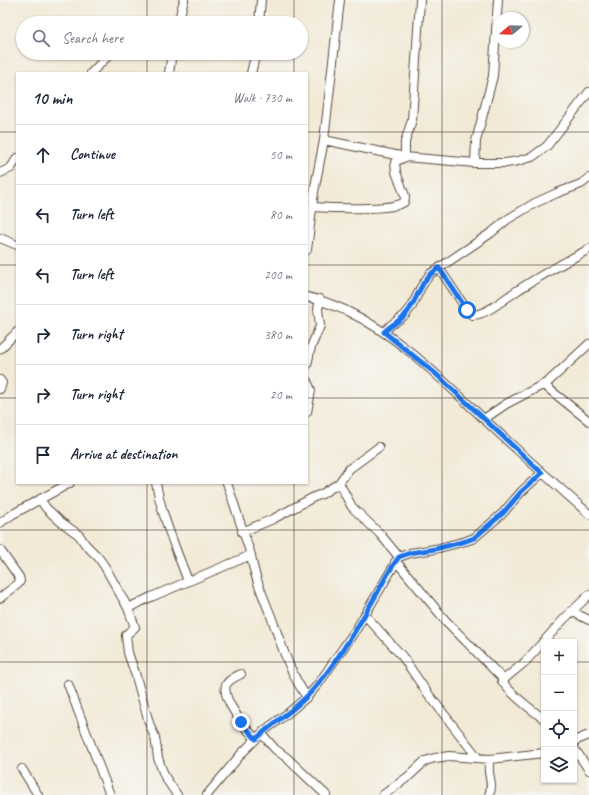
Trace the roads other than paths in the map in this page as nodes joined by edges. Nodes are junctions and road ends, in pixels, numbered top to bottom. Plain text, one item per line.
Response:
1 (184, 0) edge
2 (261, 0) edge
3 (340, 0) edge
4 (420, 0) edge
5 (498, 0) edge
6 (179, 16) edge
7 (260, 16) edge
8 (104, 60) edge
9 (171, 60) edge
10 (254, 60) edge
11 (92, 72) edge
12 (169, 72) edge
13 (251, 72) edge
14 (589, 92) edge
15 (324, 140) junction
16 (405, 157) junction
17 (16, 160) edge
18 (475, 163) junction
19 (0, 173) edge
20 (589, 178) edge
21 (313, 207) junction
22 (0, 238) edge
23 (308, 243) edge
24 (16, 245) edge
25 (589, 249) edge
26 (439, 268) junction
27 (308, 297) edge
28 (320, 299) junction
29 (384, 332) junction
30 (16, 333) edge
31 (589, 344) edge
32 (0, 349) edge
33 (308, 360) edge
34 (0, 380) edge
35 (308, 383) edge
36 (544, 385) junction
37 (0, 389) edge
38 (308, 406) edge
39 (484, 419) junction
40 (589, 421) edge
41 (380, 447) dead end
42 (542, 473) junction
43 (339, 483) junction
44 (68, 484) edge
45 (156, 484) edge
46 (227, 484) edge
47 (40, 500) junction
48 (589, 514) edge
49 (0, 523) edge
50 (242, 532) junction
51 (0, 550) edge
52 (251, 555) junction
53 (397, 559) junction
54 (188, 581) junction
55 (589, 595) edge
56 (0, 598) edge
57 (128, 608) junction
58 (571, 611) junction
59 (365, 615) junction
60 (589, 620) edge
61 (241, 674) dead end
62 (503, 679) junction
63 (68, 684) dead end
64 (307, 697) junction
65 (541, 717) edge
66 (589, 735) edge
67 (259, 736) junction
68 (577, 741) edge
69 (577, 752) edge
70 (541, 753) edge
71 (478, 758) junction
72 (490, 759) junction
73 (22, 769) dead end
74 (589, 770) edge
75 (492, 793) edge
76 (38, 795) edge
77 (110, 795) edge
78 (177, 795) edge
79 (207, 795) edge
80 (326, 795) edge
81 (383, 795) edge

1 - 6 street
2 - 7 street
3 - 15 street
4 - 16 street
5 - 18 street
8 - 11 street
9 - 12 street
10 - 13 street
14 - 18 street
15 - 16 street
15 - 21 street
16 - 18 street
16 - 21 street
17 - 19 street
20 - 26 street
21 - 23 street
22 - 24 street
25 - 26 street
26 - 29 street
27 - 28 street
28 - 29 street
28 - 33 street
29 - 39 street
30 - 32 street
31 - 36 street
34 - 37 street
35 - 38 street
36 - 39 street
36 - 40 street
39 - 42 street
41 - 43 street
42 - 48 street
42 - 53 street
43 - 50 street
43 - 53 street
44 - 47 street
45 - 54 street
46 - 50 street
47 - 49 street
47 - 57 street
50 - 52 street
51 - 56 street
52 - 54 street
52 - 64 street
53 - 59 street
53 - 62 street
54 - 57 street
55 - 58 street
57 - 78 street
58 - 60 street
58 - 62 street
59 - 64 street
59 - 71 street
61 - 67 street
62 - 65 street
63 - 77 street
64 - 67 street
66 - 68 street
67 - 79 street
67 - 80 street
69 - 74 street
70 - 72 street
71 - 72 street
71 - 81 street
72 - 75 street
73 - 76 street

